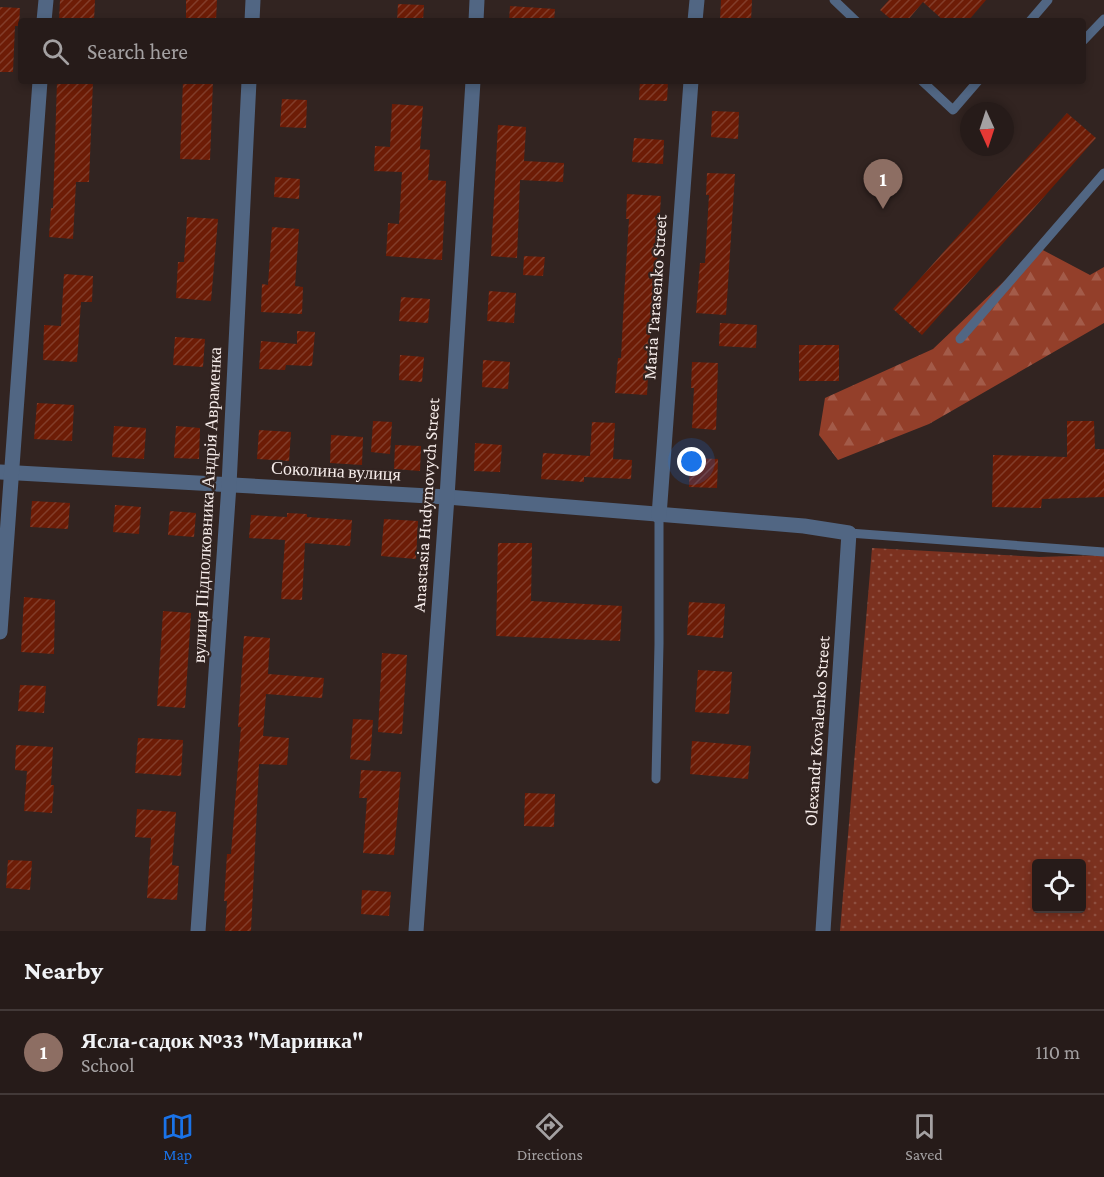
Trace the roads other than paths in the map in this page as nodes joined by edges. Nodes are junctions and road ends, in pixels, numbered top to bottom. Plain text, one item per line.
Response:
1 (46, 0) edge
2 (253, 0) edge
3 (477, 0) edge
4 (696, 0) edge
5 (834, 0) edge
6 (1048, 0) edge
7 (44, 18) edge
8 (252, 18) edge
9 (476, 18) edge
10 (695, 18) edge
11 (853, 18) edge
12 (1033, 18) edge
13 (1104, 19) edge
14 (1086, 38) edge
15 (39, 84) edge
16 (249, 84) edge
17 (472, 84) edge
18 (691, 84) edge
19 (925, 84) edge
20 (975, 84) edge
21 (1104, 173) edge
22 (960, 339) dead end
23 (5, 472) edge
24 (229, 485) junction
25 (447, 497) junction
26 (659, 516) junction
27 (849, 532) junction
28 (1104, 552) edge
29 (0, 632) edge
30 (656, 779) dead end
31 (198, 931) edge
32 (416, 931) edge
33 (824, 931) edge

1 - 7 street
2 - 8 street
3 - 9 street
4 - 10 street
5 - 11 lane
6 - 12 lane
13 - 14 lane
15 - 23 street
16 - 24 street, вулиця Підполковника Андрія Авраменка
17 - 25 street, Anastasia Hudymovych Street
18 - 26 street, Maria Tarasenko Street
19 - 20 lane
21 - 22 lane
23 - 24 street, Соколина вулиця
23 - 29 street
24 - 25 street, Соколина вулиця
24 - 31 street, вулиця Підполковника Андрія Авраменка
25 - 26 street, Соколина вулиця
25 - 32 street, Anastasia Hudymovych Street
26 - 27 street, Соколина вулиця
26 - 30 lane
27 - 28 lane
27 - 33 street, Olexandr Kovalenko Street

